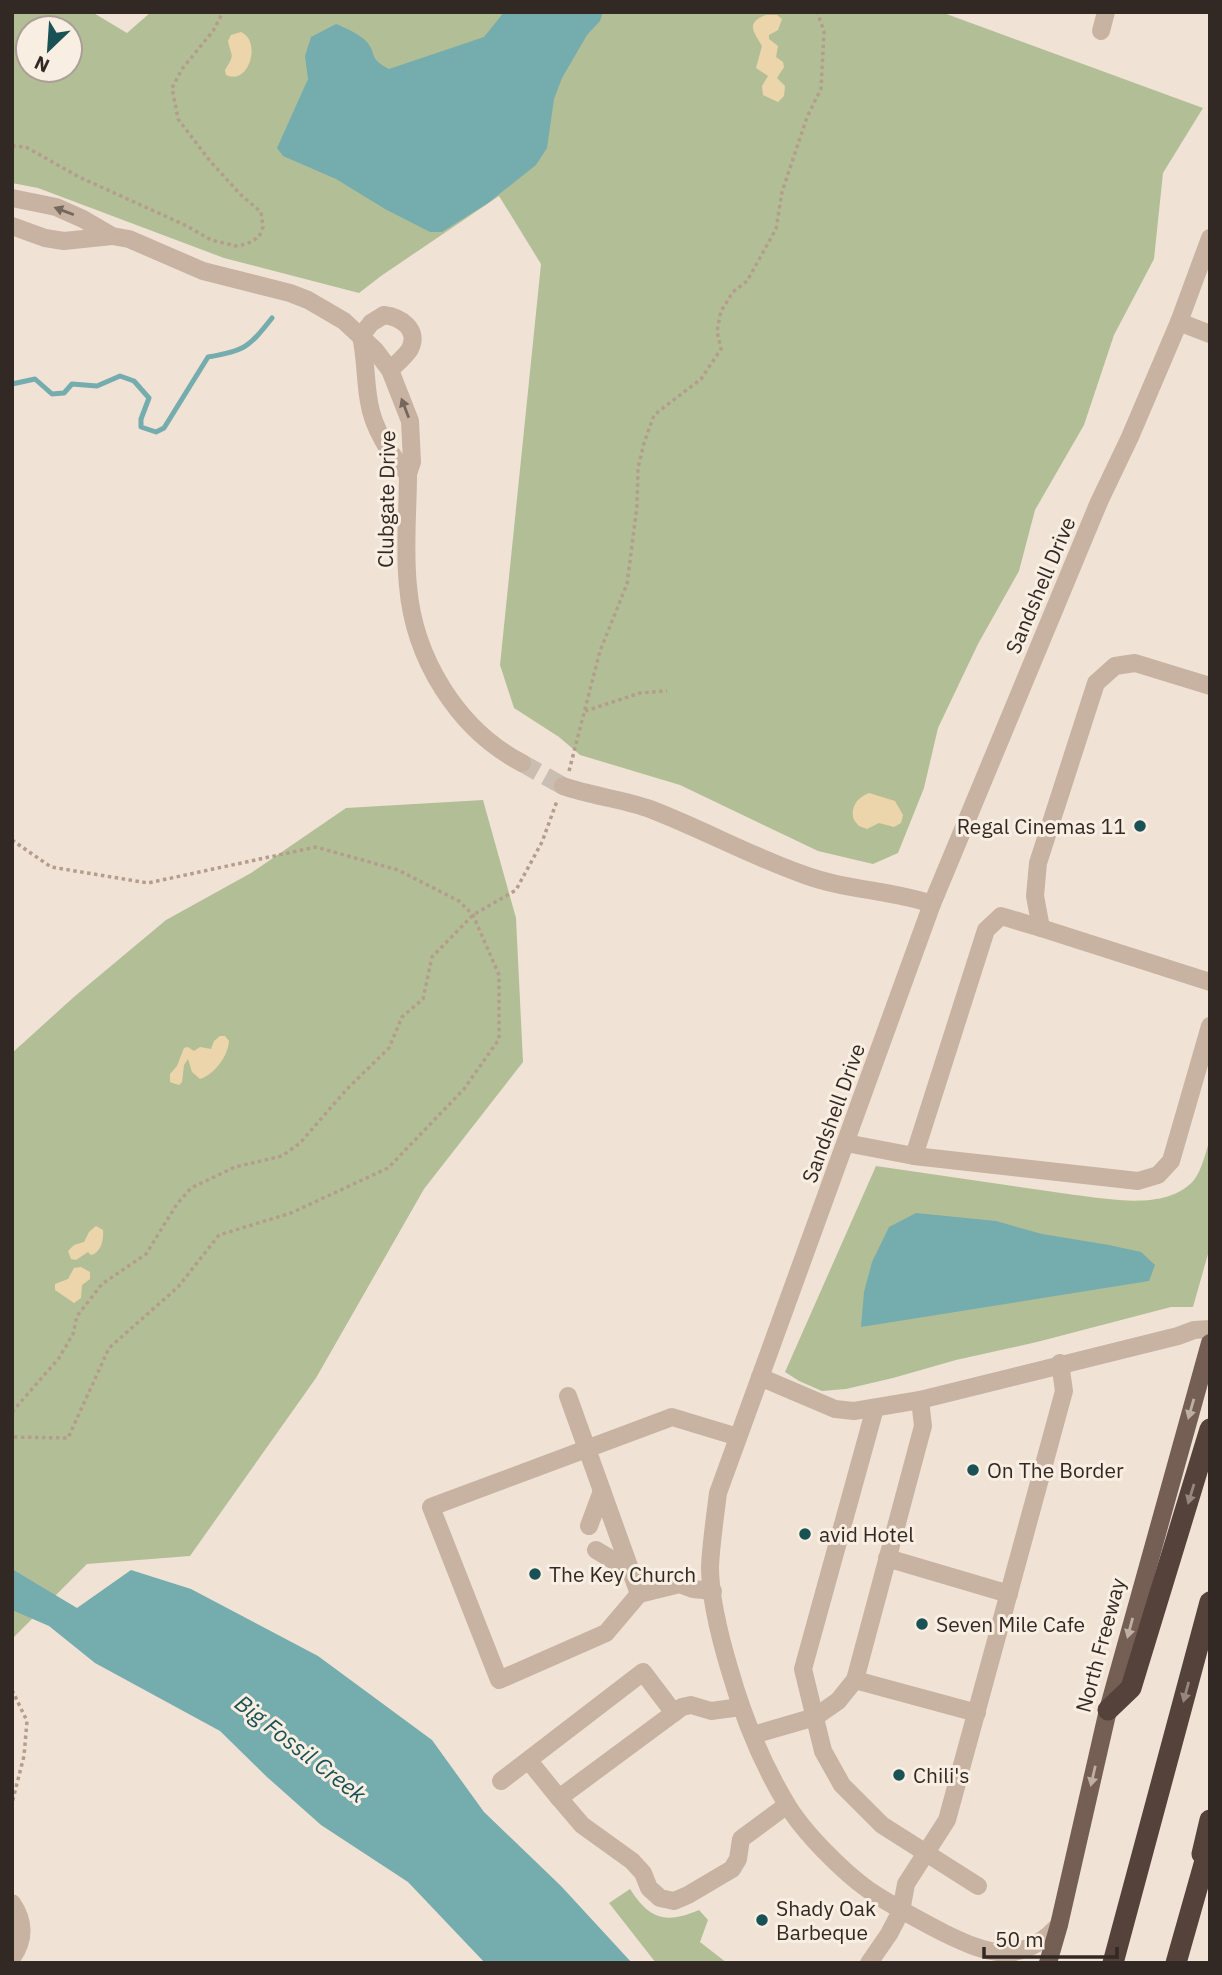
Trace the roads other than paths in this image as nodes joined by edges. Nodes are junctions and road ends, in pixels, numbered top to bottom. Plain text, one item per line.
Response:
1 (1105, 12) edge
2 (1101, 31) dead end
3 (12, 198) edge
4 (12, 226) edge
5 (112, 236) junction
6 (1210, 238) edge
7 (1179, 322) junction
8 (1210, 334) edge
9 (361, 336) junction
10 (390, 370) junction
11 (408, 474) junction
12 (1210, 686) edge
13 (522, 763) tunnel mouth
14 (563, 786) tunnel mouth
15 (932, 904) junction
16 (1041, 928) junction
17 (1210, 982) edge
18 (1210, 1026) edge
19 (846, 1143) junction
20 (914, 1156) junction
21 (1210, 1329) edge
22 (1210, 1343) edge
23 (1060, 1363) junction
24 (760, 1377) junction
25 (568, 1396) dead end
26 (920, 1400) junction
27 (875, 1408) junction
28 (1210, 1429) edge
29 (738, 1437) junction
30 (587, 1449) junction
31 (602, 1491) junction
32 (589, 1526) dead end
33 (596, 1550) dead end
34 (887, 1558) junction
35 (631, 1571) junction
36 (713, 1591) junction
37 (639, 1594) junction
38 (1009, 1594) junction
39 (1210, 1602) edge
40 (855, 1680) junction
41 (741, 1707) junction
42 (1108, 1710) junction
43 (674, 1713) junction
44 (977, 1713) junction
45 (815, 1717) junction
46 (753, 1735) junction
47 (529, 1761) junction
48 (501, 1781) dead end
49 (559, 1798) junction
50 (787, 1805) junction
51 (1210, 1820) edge
52 (1210, 1843) edge
53 (925, 1854) junction
54 (978, 1886) dead end
55 (12, 1903) edge
56 (901, 1911) junction
57 (1187, 1921) junction
58 (1059, 1925) junction
59 (966, 1944) junction
60 (12, 1958) edge
61 (869, 1963) edge
62 (991, 1963) edge
63 (1048, 1963) edge
64 (1113, 1963) edge
65 (1176, 1963) edge

1 - 2 street
5 -> 3 street, Clubgate Drive
4 - 5 street
5 - 9 street, Clubgate Drive
6 - 7 street, Sandshell Drive
7 - 8 street
7 - 15 street, Sandshell Drive
9 - 10 street, Clubgate Drive
9 - 10 street
9 - 11 street
11 -> 10 street, Clubgate Drive
11 - 13 street, Clubgate Drive
12 - 16 street
14 - 15 street
15 - 19 street, Sandshell Drive
16 - 17 street
16 - 20 street
18 - 20 street
19 - 20 street
19 - 24 street, Sandshell Drive
21 - 23 street
22 -> 42 main road, North Freeway
23 - 26 street
23 - 38 street
24 - 27 street
24 - 29 street, Sandshell Drive
25 - 30 street
26 - 27 street
26 - 34 street
27 - 45 street
28 -> 42 highway
29 - 30 street
29 - 36 street, Sandshell Drive
30 - 31 street
30 - 37 street
31 - 32 street
31 - 35 street
33 - 35 street
34 - 38 street
34 - 40 street
35 - 37 street
36 - 37 street
36 - 41 street, Sandshell Drive
38 - 44 street
39 -> 64 highway
40 - 44 street
40 - 45 street
41 - 43 street
41 - 46 street, Sandshell Drive
42 -> 58 main road, North Freeway
43 - 47 street
43 - 49 street
44 - 53 street
45 - 46 street
45 - 53 street
46 - 50 street, Sandshell Drive
47 - 48 street
47 - 49 street
49 - 50 street
50 - 56 street, Sandshell Drive
51 - 57 highway
52 - 57 highway
53 - 54 street
53 - 56 street
55 - 60 street
56 - 59 street, Sandshell Drive
56 - 61 street
57 - 65 highway
58 - 59 street, Sandshell Drive
58 - 63 main road, North Freeway
59 - 62 street, Sandshell Drive

